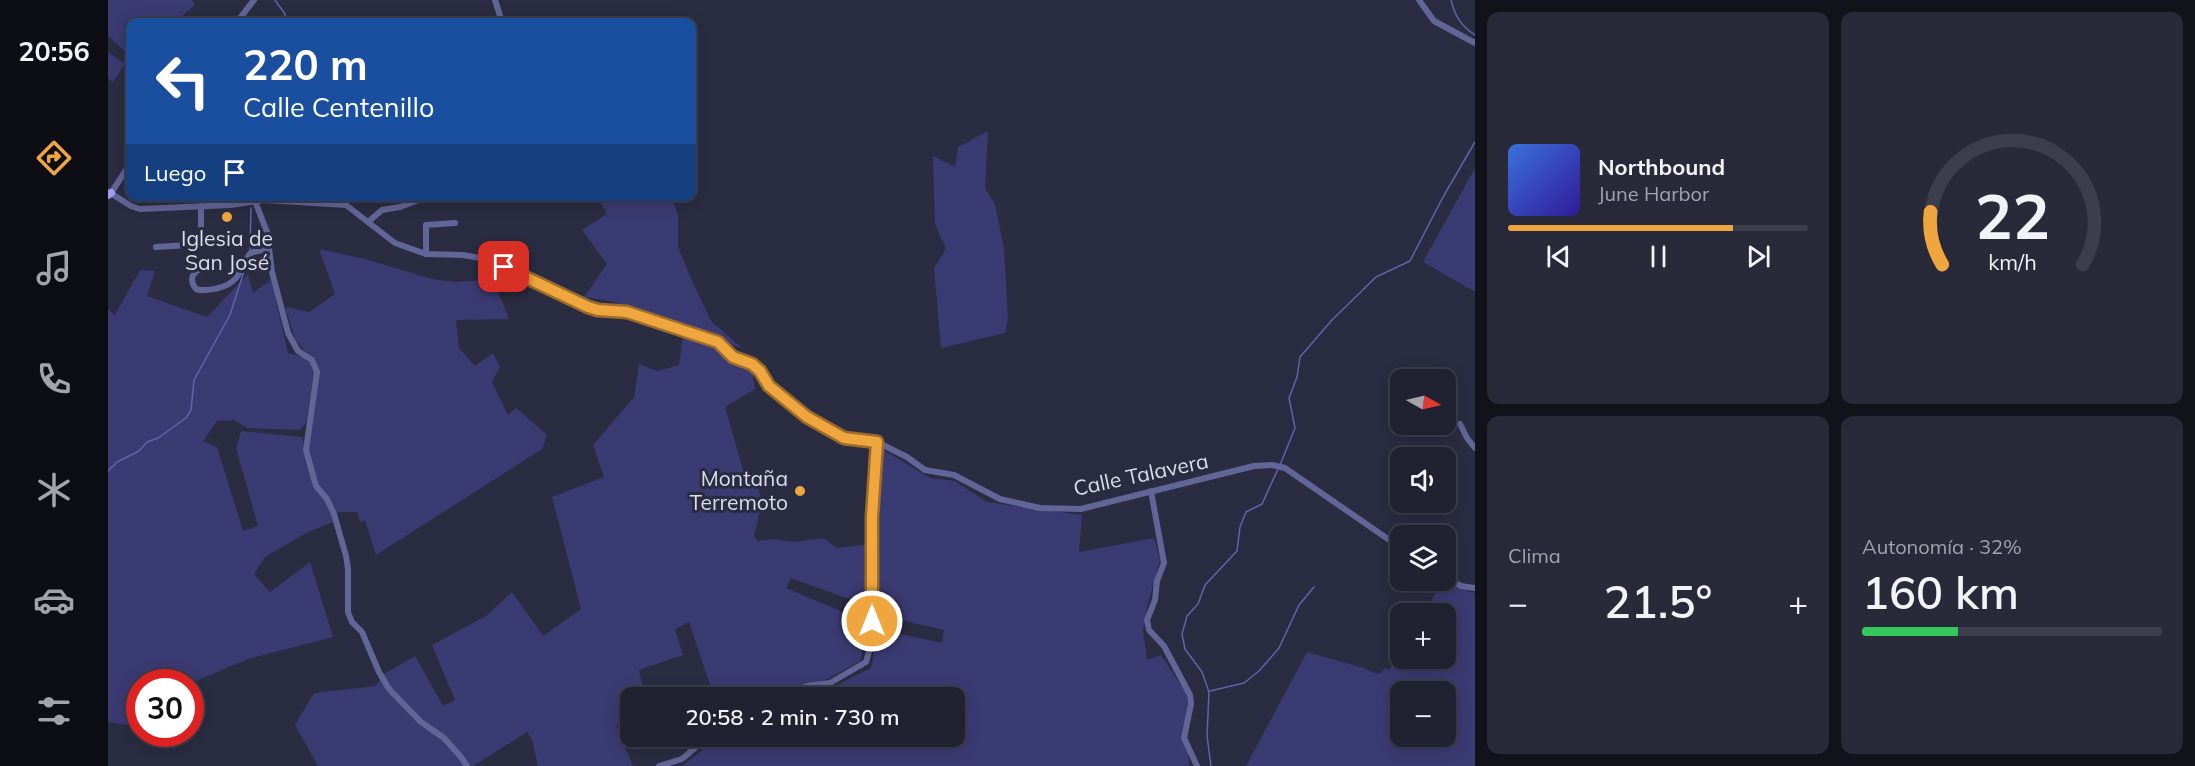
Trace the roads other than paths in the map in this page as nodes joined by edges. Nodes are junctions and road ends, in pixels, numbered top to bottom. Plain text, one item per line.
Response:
1 (254, 0) edge
2 (495, 0) edge
3 (1419, 0) edge
4 (240, 18) edge
5 (501, 18) edge
6 (1475, 44) edge
7 (126, 170) edge
8 (109, 193) edge
9 (255, 201) junction
10 (416, 201) edge
11 (201, 206) junction
12 (368, 222) junction
13 (455, 223) dead end
14 (267, 232) junction
15 (221, 243) dead end
16 (201, 244) junction
17 (156, 247) dead end
18 (426, 254) junction
19 (205, 268) dead end
20 (1460, 424) dead end
21 (877, 442) junction
22 (1475, 448) edge
23 (1151, 491) junction
24 (1390, 540) edge
25 (1456, 583) edge
26 (1475, 588) edge
27 (805, 687) edge
28 (696, 747) edge
29 (467, 766) edge
30 (659, 766) edge
31 (1197, 766) edge

1 - 4 street
2 - 5 street
3 - 6 street
7 - 8 street
8 - 11 street, Calle Talavera
9 - 11 street, Calle Talavera
9 - 12 street, Calle Talavera
9 - 14 street
10 - 12 street
11 - 16 street
12 - 18 street, Calle Talavera
13 - 18 street
14 - 19 street
14 - 29 street
15 - 16 street
16 - 17 street
18 - 21 street, Calle Talavera
20 - 22 street
21 - 23 street, Calle Talavera
21 - 27 street
23 - 24 street, Calle Talavera
23 - 31 street
25 - 26 street
28 - 30 street

